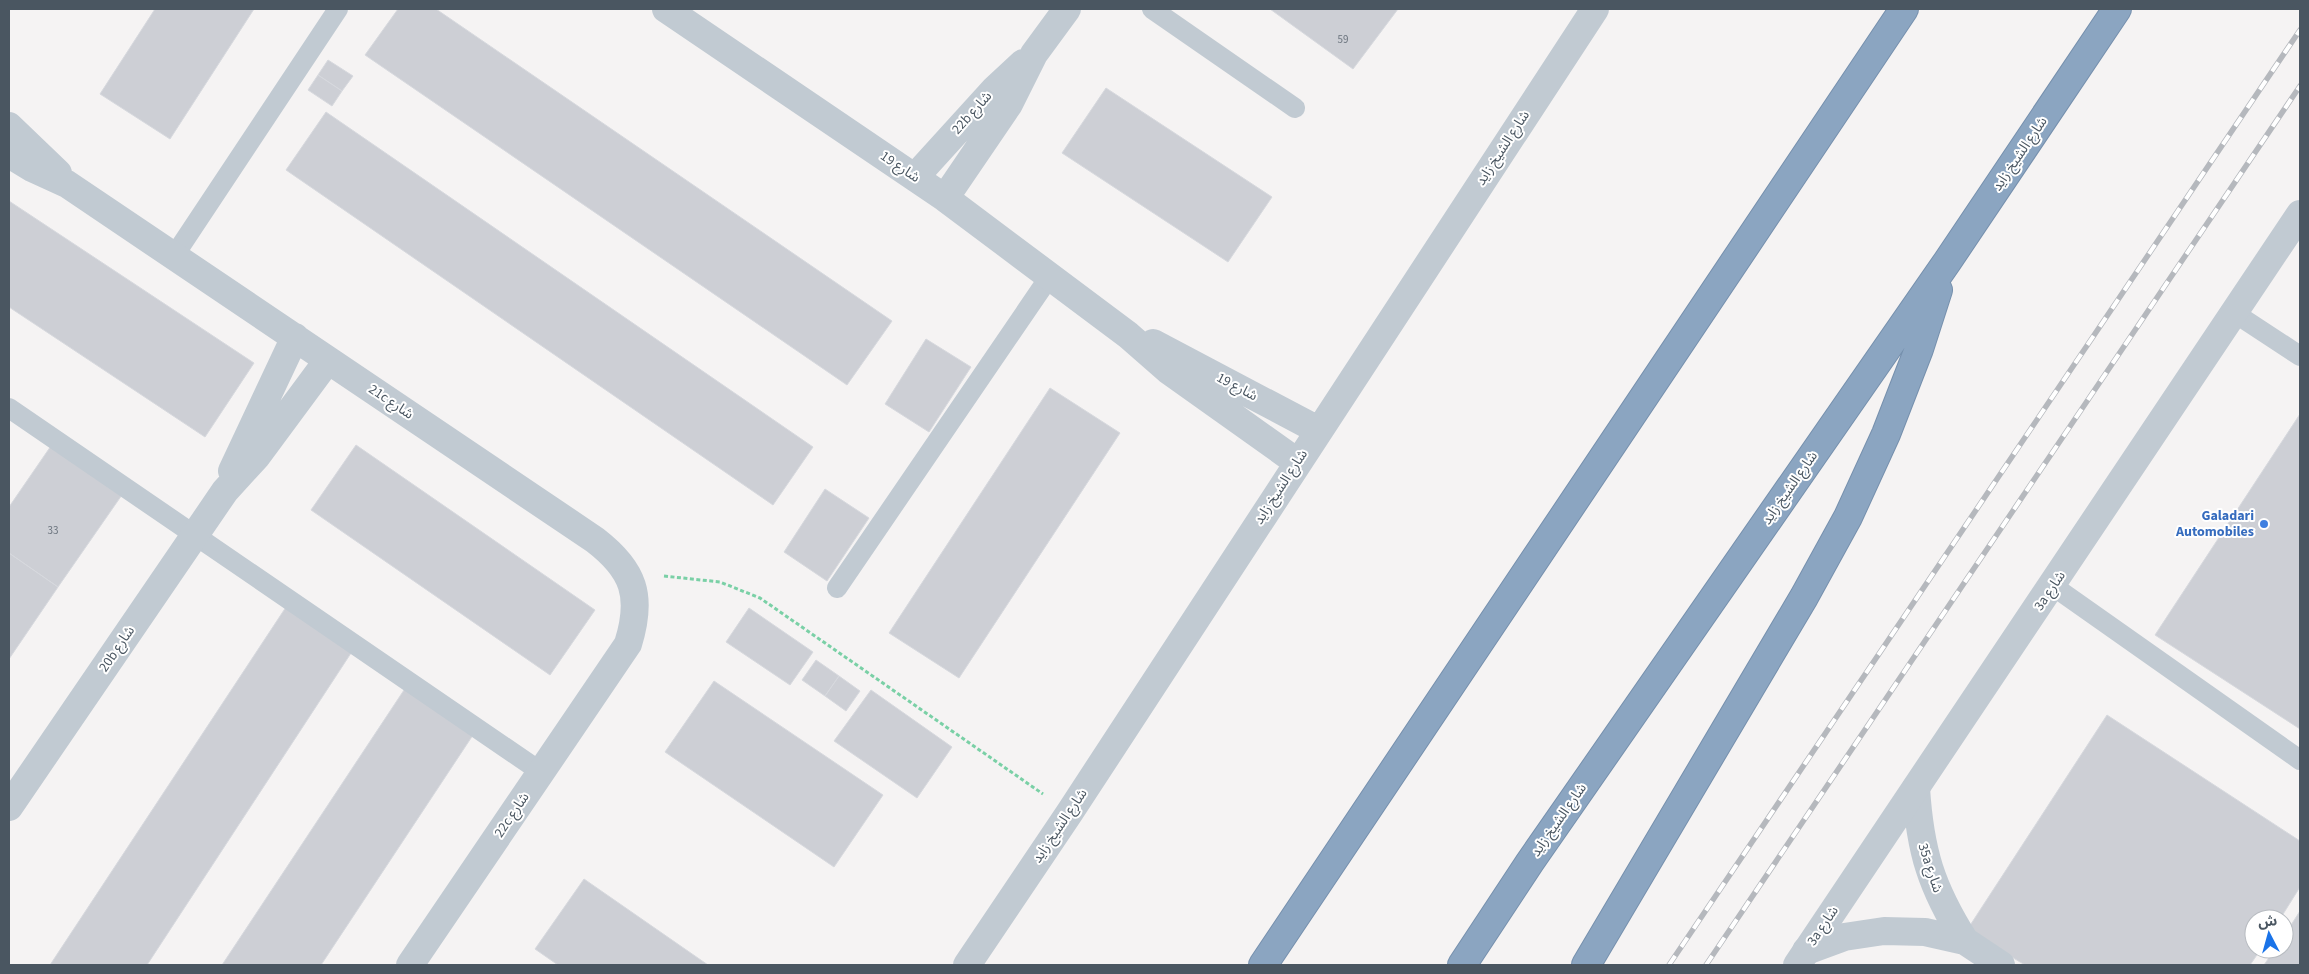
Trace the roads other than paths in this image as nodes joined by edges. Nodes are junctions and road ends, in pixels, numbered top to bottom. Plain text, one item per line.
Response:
1 (338, 9) edge
2 (666, 9) edge
3 (1066, 9) edge
4 (1152, 9) edge
5 (1595, 9) edge
6 (1904, 9) edge
7 (2117, 9) edge
8 (1034, 54) junction
9 (1295, 108) dead end
10 (9, 126) edge
11 (9, 154) edge
12 (915, 177) junction
13 (67, 184) junction
14 (944, 198) junction
15 (2300, 214) edge
16 (174, 256) junction
17 (1947, 262) junction
18 (1050, 276) junction
19 (2233, 312) junction
20 (1128, 335) junction
21 (295, 337) junction
22 (2300, 356) edge
23 (328, 360) junction
24 (9, 408) edge
25 (1318, 430) junction
26 (1297, 462) junction
27 (225, 491) junction
28 (194, 535) junction
29 (2053, 586) junction
30 (837, 588) dead end
31 (614, 664) joint
32 (2300, 760) edge
33 (541, 772) junction
34 (1916, 788) junction
35 (9, 807) edge
36 (1965, 941) junction
37 (1802, 958) edge
38 (410, 965) edge
39 (967, 965) edge
40 (1262, 965) edge
41 (1462, 965) edge
42 (1586, 965) edge
43 (2001, 965) edge

1 - 16 lane
2 - 12 street, شارع 19
3 - 8 street, 22b شارع
4 - 9 lane
5 - 25 street, شارع الشيخ زايد
6 - 40 highway
7 - 17 highway, شارع الشيخ زايد
8 - 12 street, 22b شارع
8 - 14 street, 22b شارع
10 - 13 street, 21c شارع
11 - 13 street, 21c شارع
12 - 14 street, شارع 19
13 - 16 street, 21c شارع
14 - 18 street, شارع 19
15 - 19 street, 3a شارع
16 - 21 street, 21c شارع
17 - 41 highway, شارع الشيخ زايد
17 - 42 highway
18 - 20 street, شارع 19
18 - 30 lane
19 - 22 lane
19 - 29 street, 3a شارع
20 - 25 street, شارع 19
20 - 26 street, شارع 19
21 - 23 street, 21c شارع
21 - 27 street, 20b شارع
23 - 27 street, 20b شارع
23 - 31 street, 21c شارع
24 - 28 lane
25 - 26 street, شارع الشيخ زايد
26 - 39 street, شارع الشيخ زايد
27 - 28 street, 20b شارع
28 - 33 lane
28 - 35 street, 20b شارع
29 - 32 lane
29 - 34 street, 3a شارع
31 - 33 street, 22c شارع
33 - 38 street, 22c شارع
34 - 36 street, 35a شارع
34 - 37 street, 3a شارع
36 - 37 street, 35a شارع
36 - 43 street, 35a شارع

